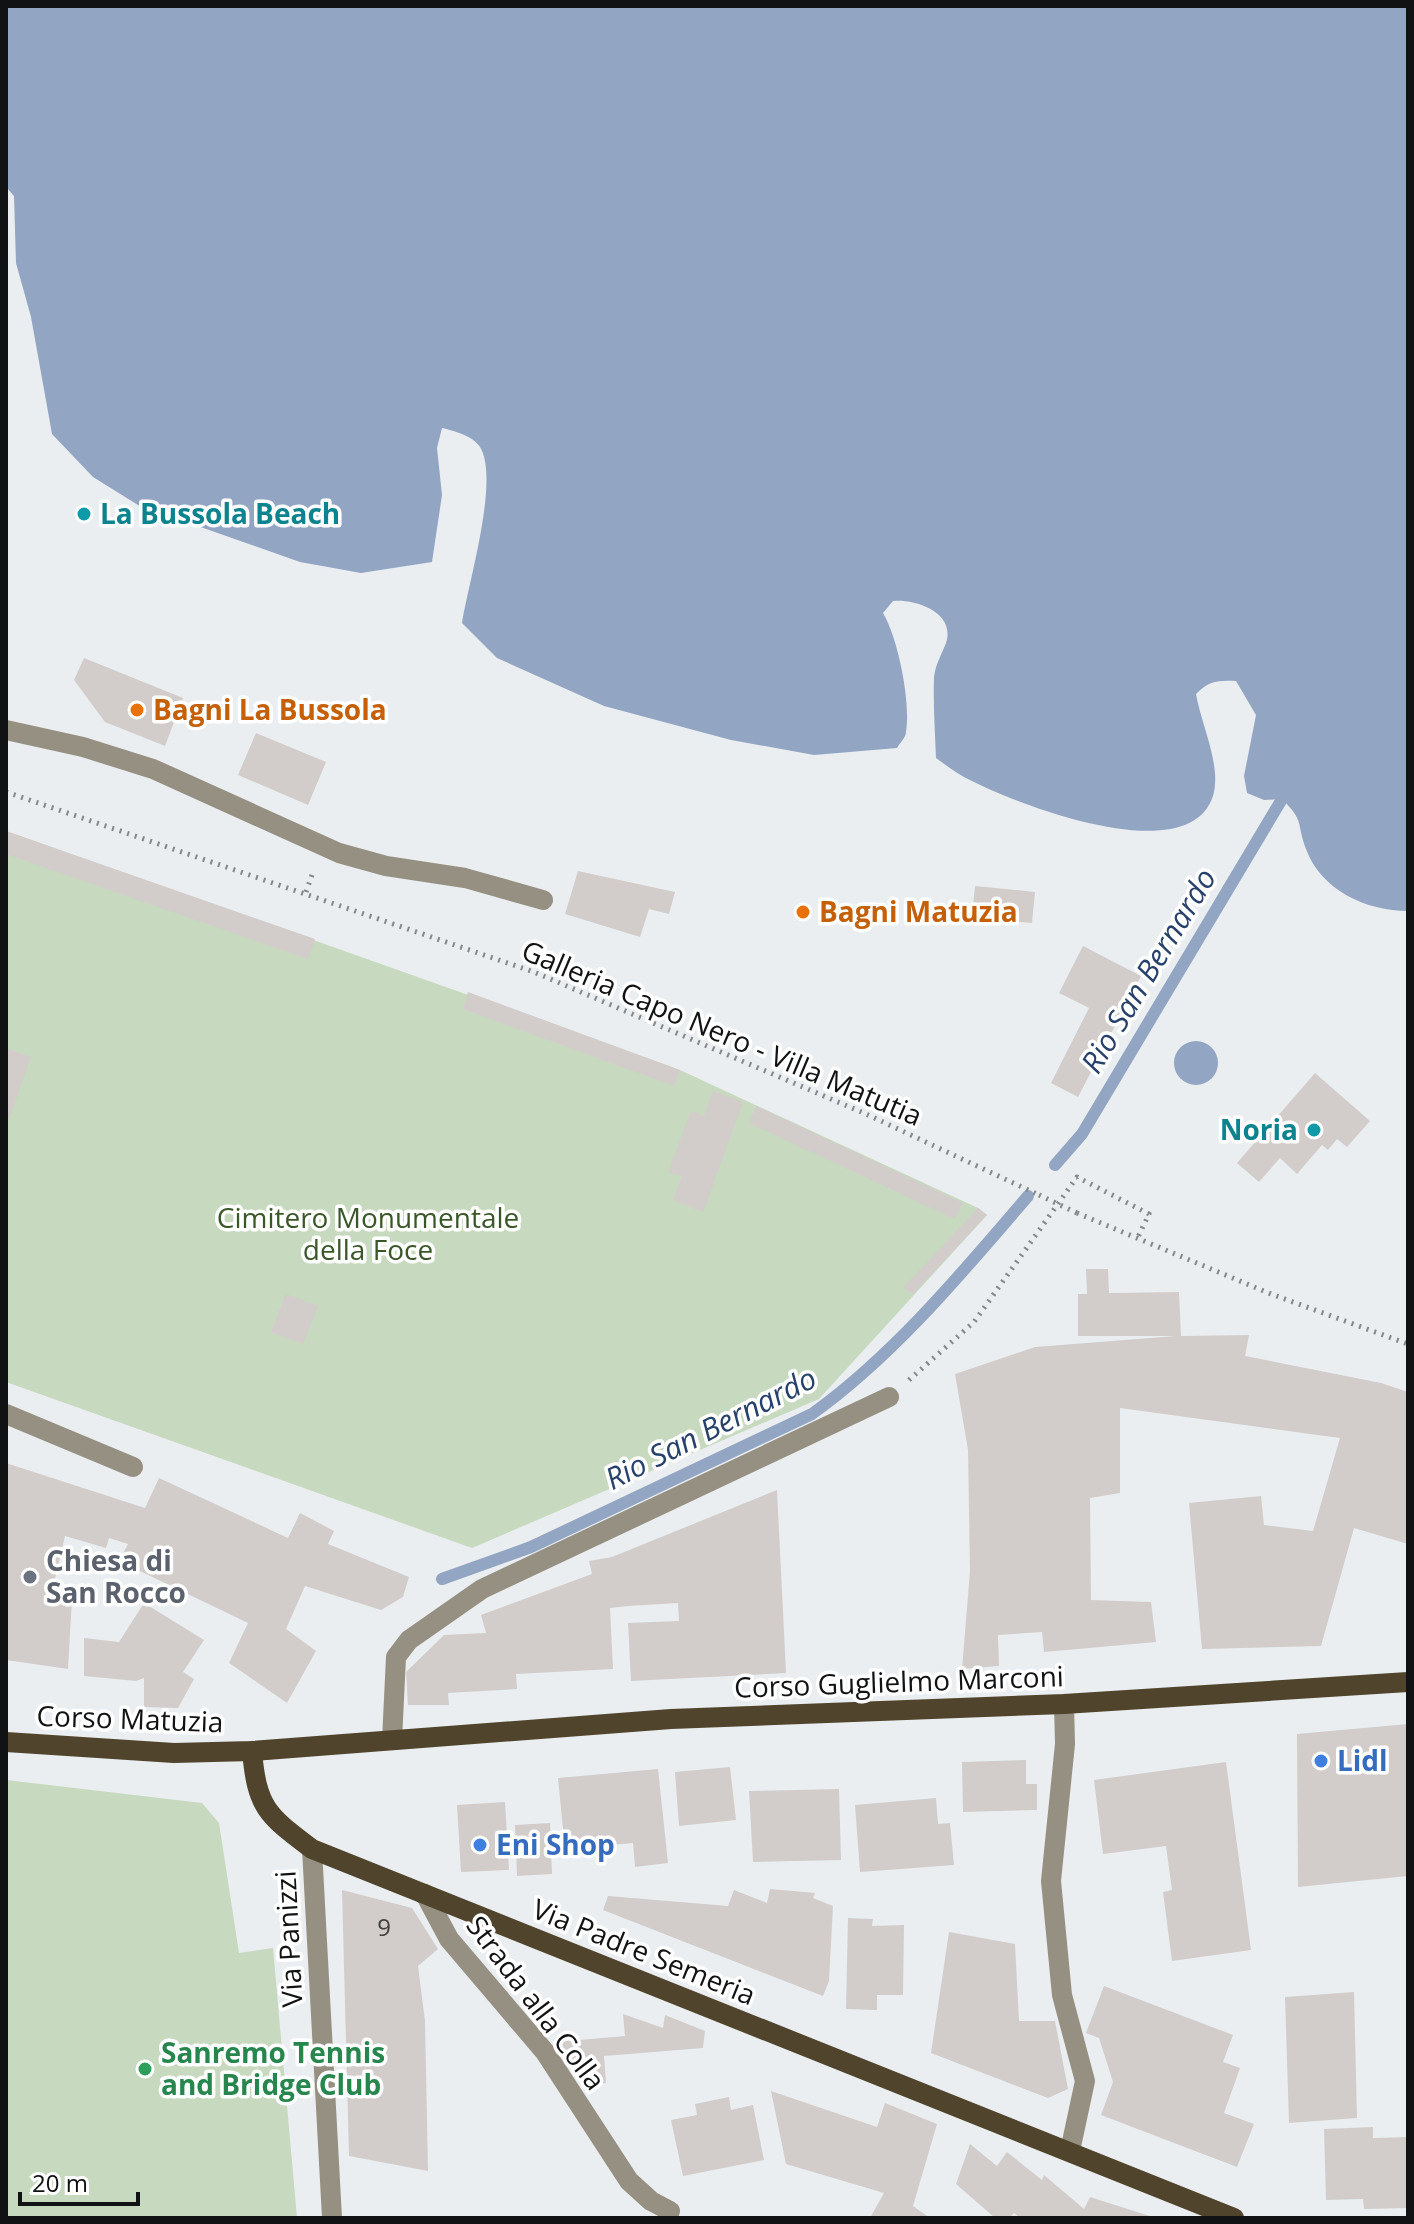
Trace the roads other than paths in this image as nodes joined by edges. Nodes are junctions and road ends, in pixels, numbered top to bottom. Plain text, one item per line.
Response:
1 (6, 730) edge
2 (543, 900) dead end
3 (889, 1397) road end
4 (6, 1414) edge
5 (133, 1467) dead end
6 (1408, 1682) edge
7 (1064, 1704) junction
8 (392, 1740) junction
9 (6, 1742) edge
10 (252, 1751) junction
11 (312, 1849) junction
12 (425, 1894) junction
13 (1070, 2151) junction
14 (670, 2211) dead end
15 (332, 2218) edge
16 (1234, 2218) edge

1 - 2 street
3 - 8 street
4 - 5 street
6 - 7 main road, Corso Guglielmo Marconi
7 - 8 main road, Corso Guglielmo Marconi
7 - 13 street
8 - 10 main road, Corso Guglielmo Marconi
9 - 10 main road, Corso Matuzia
10 - 11 main road, Via Padre Semeria
11 - 12 main road, Via Padre Semeria
11 - 15 street, Via Panizzi
12 - 13 main road, Via Padre Semeria
12 - 14 street, Strada alla Colla
13 - 16 main road, Via Padre Semeria

